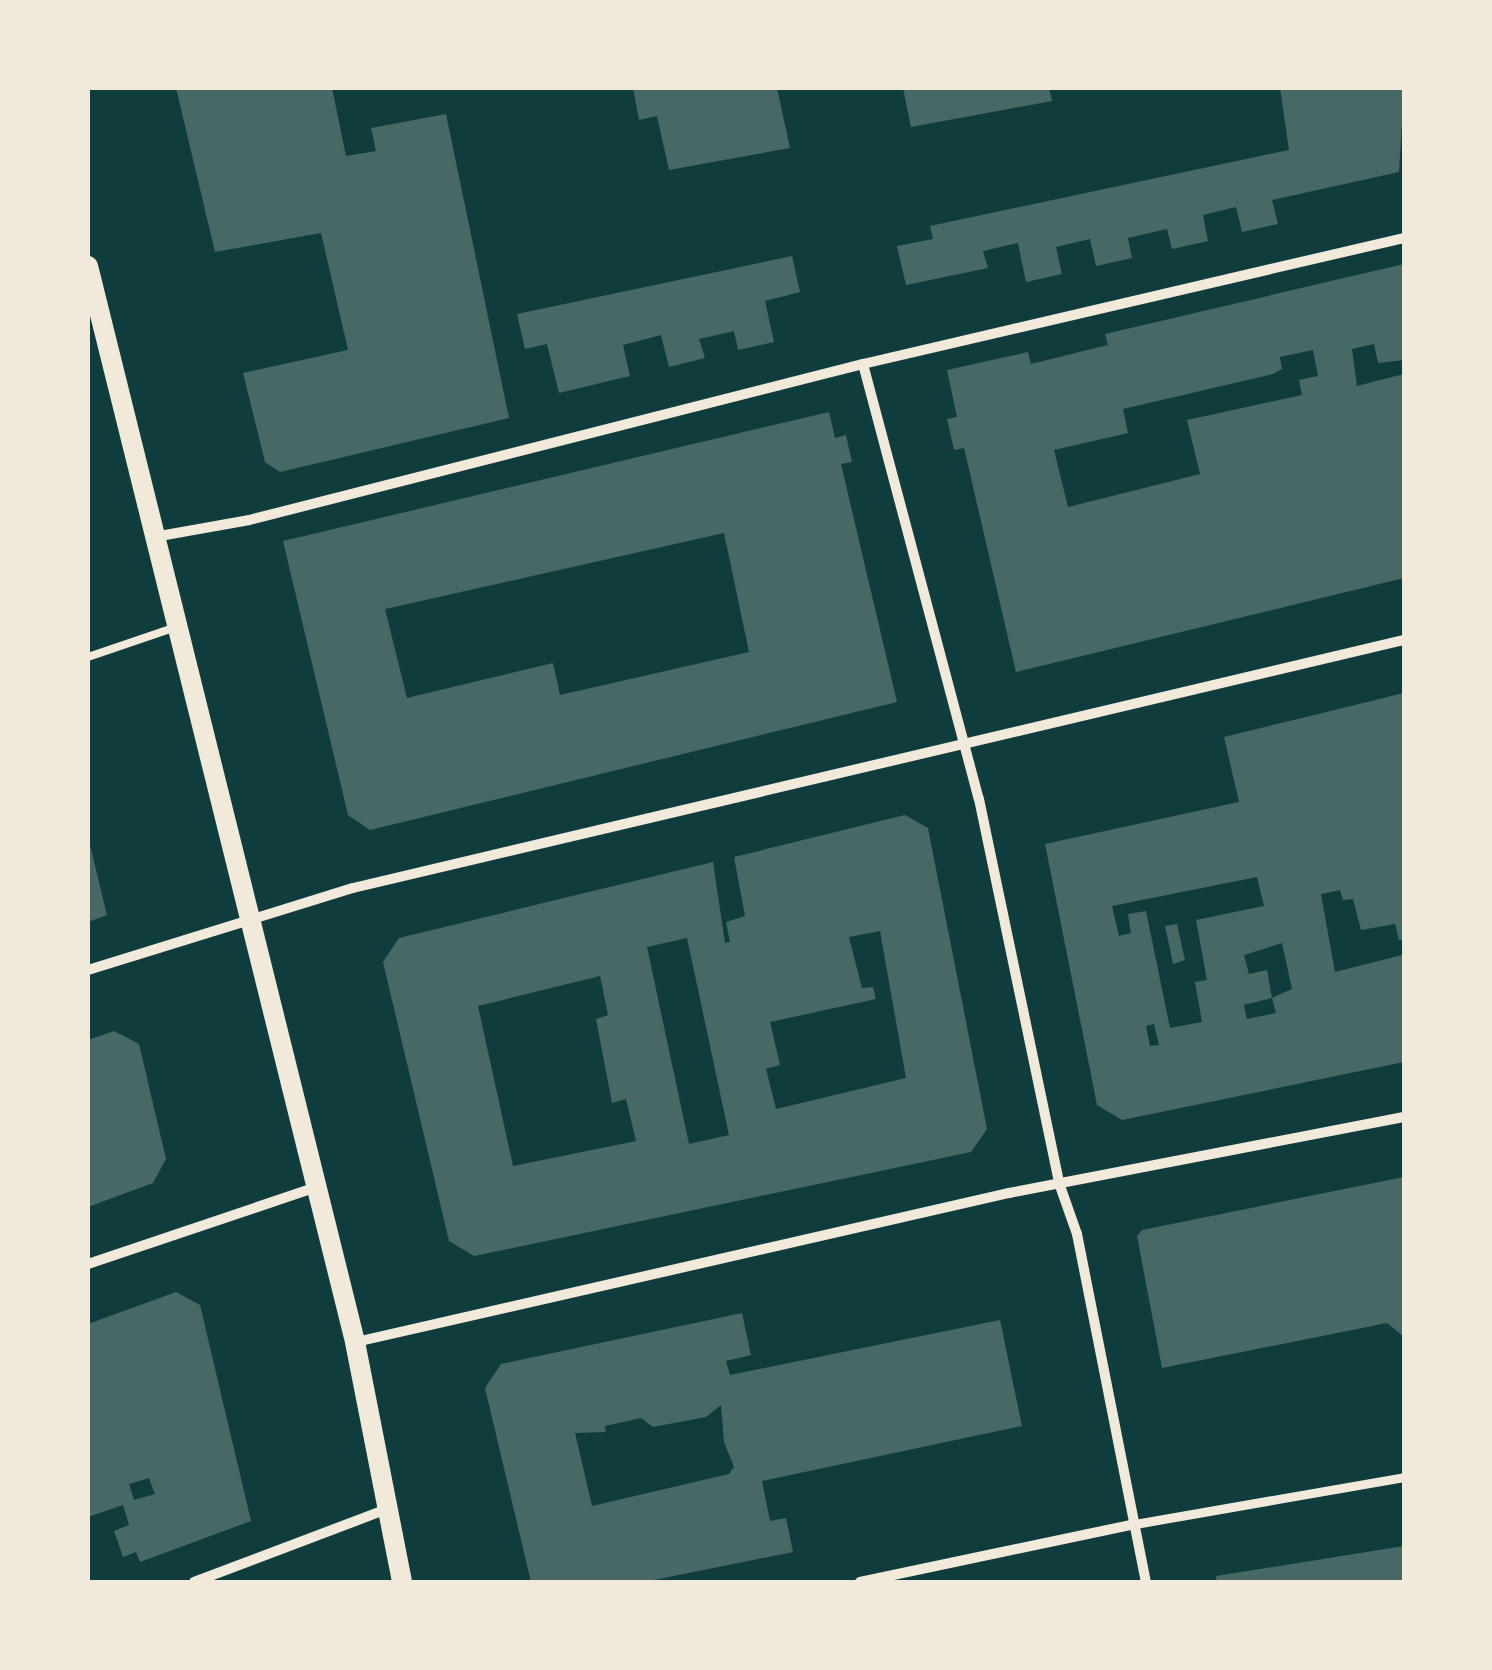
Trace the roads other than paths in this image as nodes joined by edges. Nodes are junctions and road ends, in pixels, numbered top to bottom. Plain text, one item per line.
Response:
1 (1404, 238) edge
2 (88, 266) edge
3 (863, 364) junction
4 (153, 538) junction
5 (179, 626) junction
6 (1404, 640) edge
7 (88, 657) edge
8 (964, 742) junction
9 (250, 918) junction
10 (88, 970) edge
11 (1404, 1117) edge
12 (1059, 1183) junction
13 (314, 1188) junction
14 (88, 1264) edge
15 (355, 1342) junction
16 (1404, 1477) edge
17 (387, 1509) junction
18 (1135, 1524) junction
19 (194, 1582) edge
20 (402, 1582) edge
21 (860, 1582) edge
22 (1146, 1582) edge

1 - 3 street
2 - 4 main road
3 - 4 street
3 - 8 street
4 - 5 main road
5 - 7 lane
5 - 9 main road
6 - 8 street
8 - 9 street
8 - 12 street
9 - 10 street
9 - 13 main road
11 - 12 street
12 - 15 street
12 - 18 street
13 - 14 street
13 - 15 main road
15 - 17 main road
16 - 18 street
17 - 19 street
17 - 20 main road
18 - 21 street
18 - 22 street

